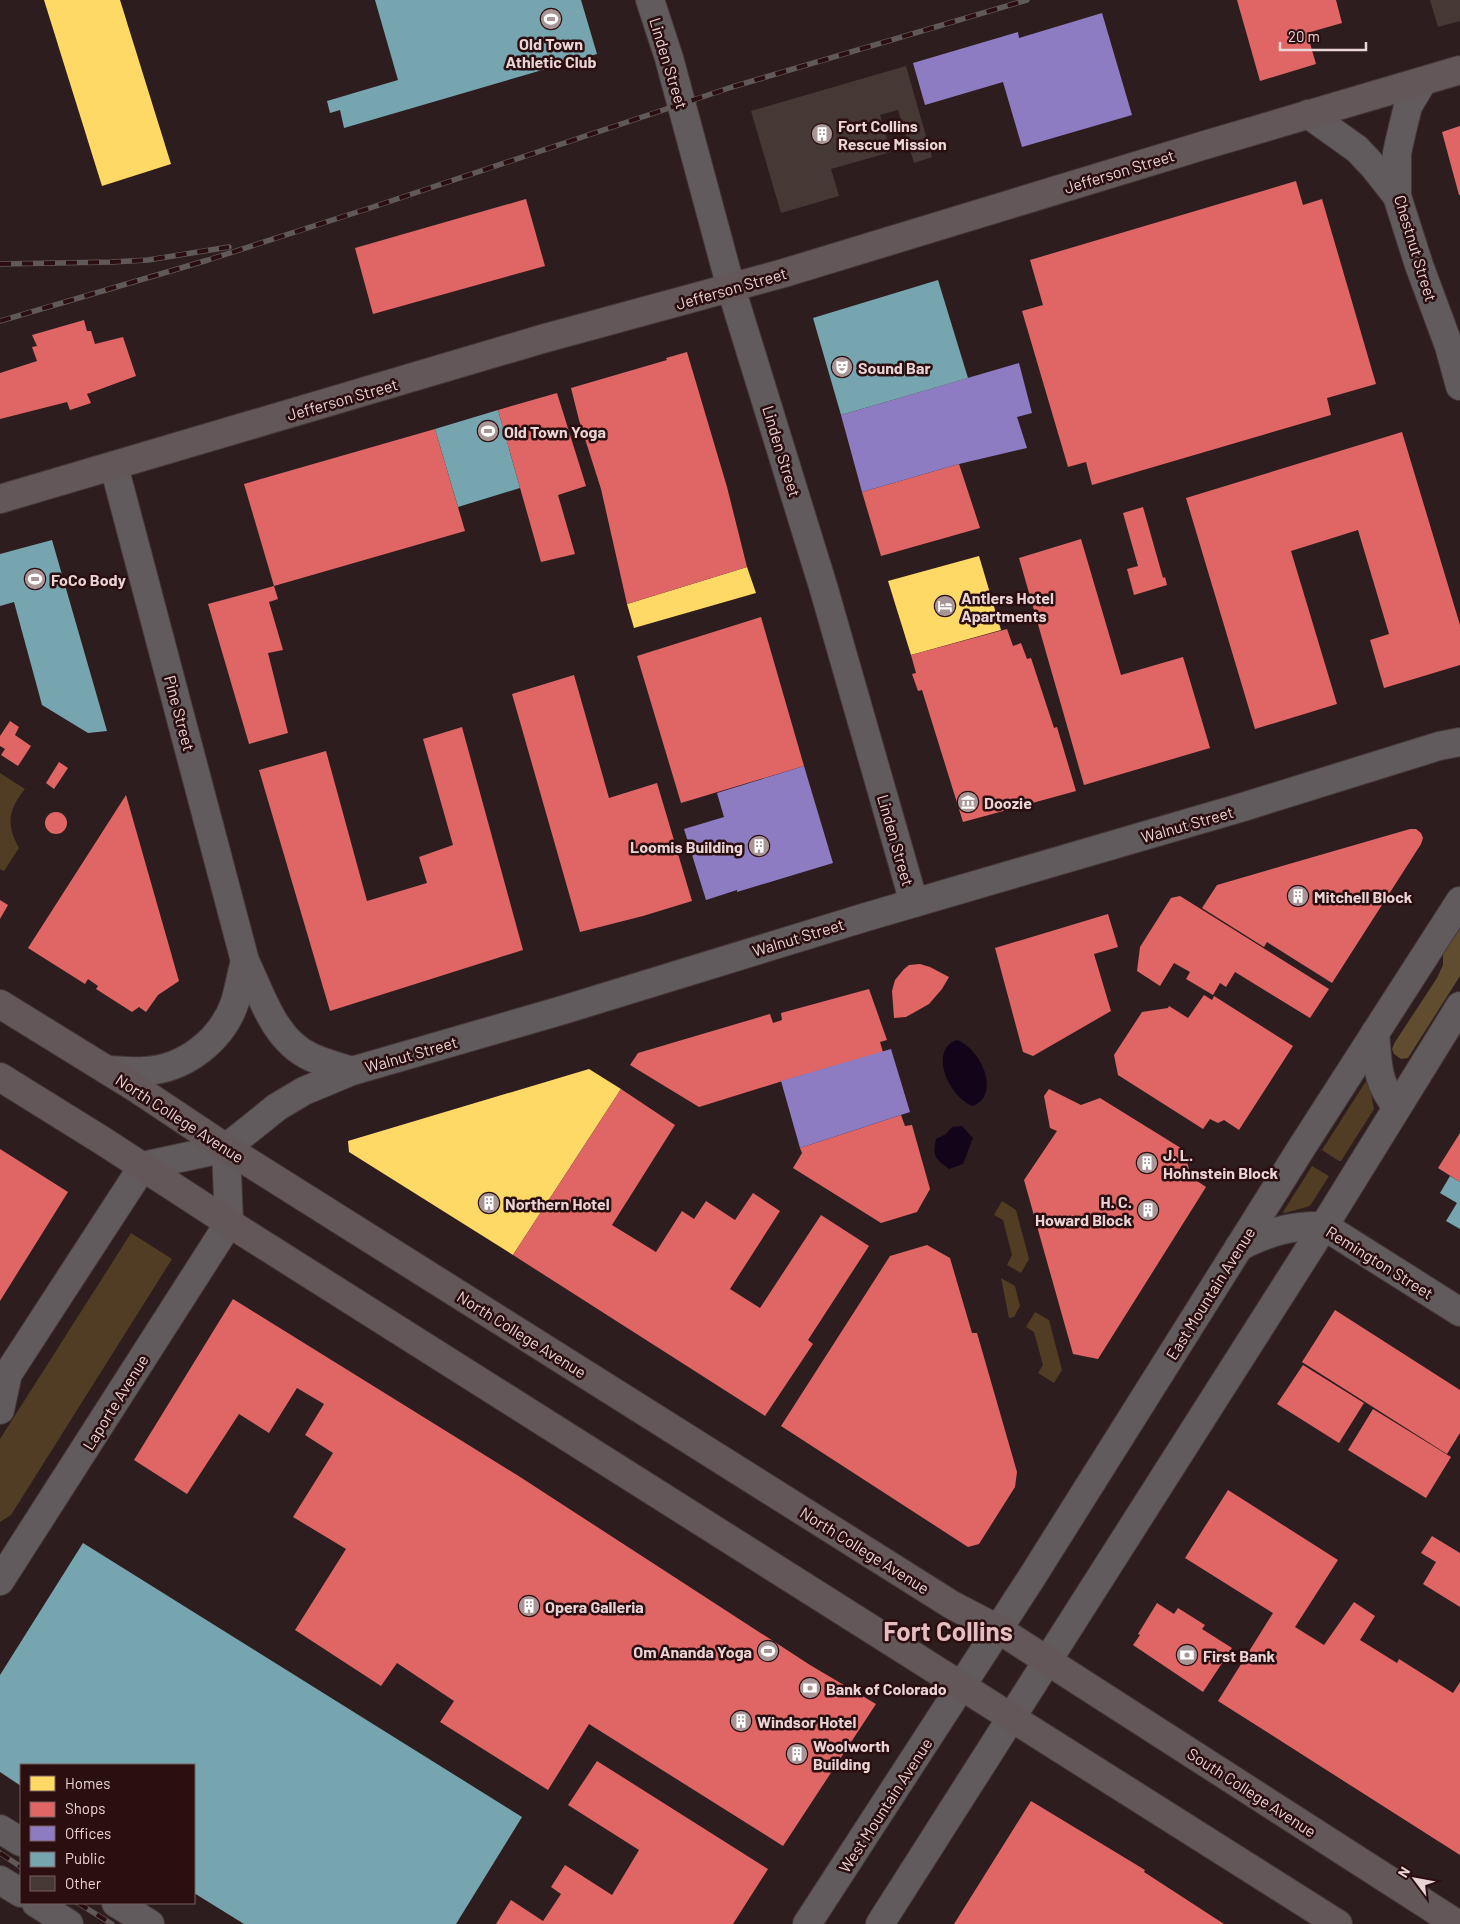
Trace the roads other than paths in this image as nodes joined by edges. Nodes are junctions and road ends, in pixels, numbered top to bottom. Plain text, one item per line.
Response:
1 (650, 0) edge
2 (1460, 70) edge
3 (1423, 81) junction
4 (1308, 114) junction
5 (1397, 196) junction
6 (731, 288) junction
7 (1460, 386) edge
8 (114, 466) junction
9 (0, 499) edge
10 (1460, 724) edge
11 (1449, 744) edge
12 (1460, 901) edge
13 (914, 903) junction
14 (245, 961) junction
15 (0, 1004) edge
16 (1460, 1006) edge
17 (1376, 1032) junction
18 (107, 1070) junction
19 (352, 1071) junction
20 (0, 1077) edge
21 (1397, 1107) junction
22 (226, 1148) junction
23 (143, 1166) junction
24 (229, 1223) junction
25 (1324, 1226) junction
26 (1239, 1247) junction
27 (1460, 1312) edge
28 (4, 1380) edge
29 (0, 1410) edge
30 (0, 1581) edge
31 (998, 1628) junction
32 (1047, 1660) junction
33 (962, 1685) junction
34 (1011, 1717) junction
35 (0, 1829) edge
36 (20, 1841) edge
37 (0, 1880) edge
38 (20, 1892) edge
39 (38, 1904) edge
40 (118, 1904) edge
41 (69, 1924) edge
42 (150, 1924) edge
43 (808, 1924) edge
44 (880, 1924) edge
45 (1338, 1924) edge
46 (1457, 1924) edge

1 - 6 street, Linden Street
2 - 3 highway, Jefferson Street
3 - 4 highway, Jefferson Street
3 - 5 street, Chestnut Street
4 - 5 street
4 - 6 highway, Jefferson Street
5 - 7 street, Chestnut Street
6 - 8 highway, Jefferson Street
6 - 13 street, Linden Street
8 - 9 highway, Jefferson Street
8 - 14 street, Pine Street
10 - 11 street
11 - 13 street, Walnut Street
12 - 17 street, East Mountain Avenue
13 - 19 street, Walnut Street
14 - 18 street, Pine Street
14 - 19 street, Pine Street
15 - 18 highway, North College Avenue
16 - 21 street
17 - 21 street
17 - 26 street, East Mountain Avenue
18 - 22 highway, North College Avenue
19 - 22 street, Walnut Street
20 - 23 highway
21 - 25 street
22 - 23 street
22 - 24 street
22 - 31 highway, North College Avenue
23 - 24 highway
23 - 28 street
24 - 30 street, Laporte Avenue
24 - 33 highway
25 - 26 street, Remington Street
25 - 27 street, Remington Street
25 - 32 street
26 - 31 street, East Mountain Avenue
28 - 29 street
31 - 32 highway, North College Avenue
31 - 33 street, East Mountain Avenue
32 - 34 street
32 - 46 highway, South College Avenue
33 - 34 highway
33 - 43 street, West Mountain Avenue
34 - 44 street
34 - 45 highway
35 - 36 street
37 - 38 street
39 - 41 street
40 - 42 street

